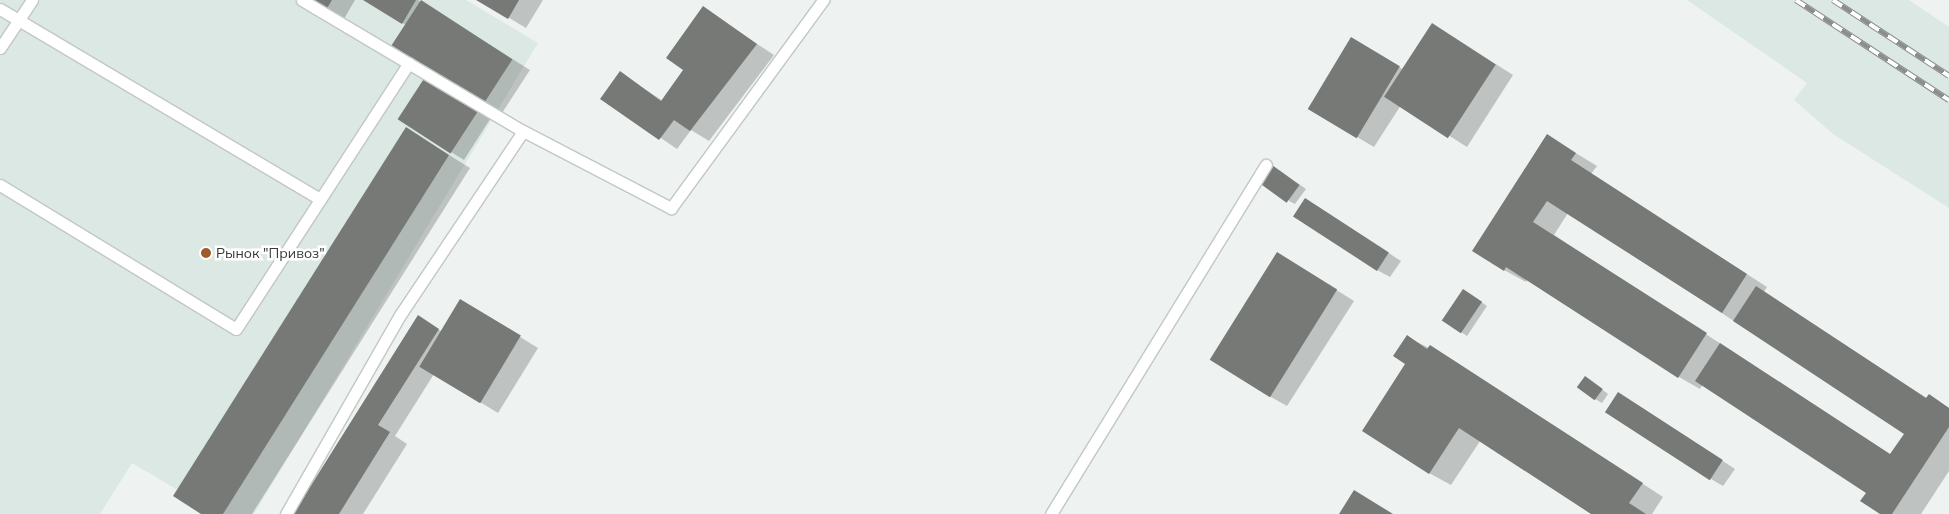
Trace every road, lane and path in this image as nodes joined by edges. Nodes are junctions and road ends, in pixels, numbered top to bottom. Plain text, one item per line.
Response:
1 (32, 0) edge
2 (302, 0) edge
3 (823, 0) edge
4 (0, 9) edge
5 (20, 21) junction
6 (0, 48) edge
7 (409, 63) junction
8 (523, 131) junction
9 (1266, 166) dead end
10 (0, 185) edge
11 (320, 199) junction
12 (286, 514) edge
13 (1051, 514) edge

1 - 5 lane
2 - 7 lane
3 - 8 lane
4 - 5 lane
5 - 6 lane
5 - 11 lane
7 - 8 lane
7 - 11 lane
8 - 12 lane
9 - 13 lane
10 - 11 lane

